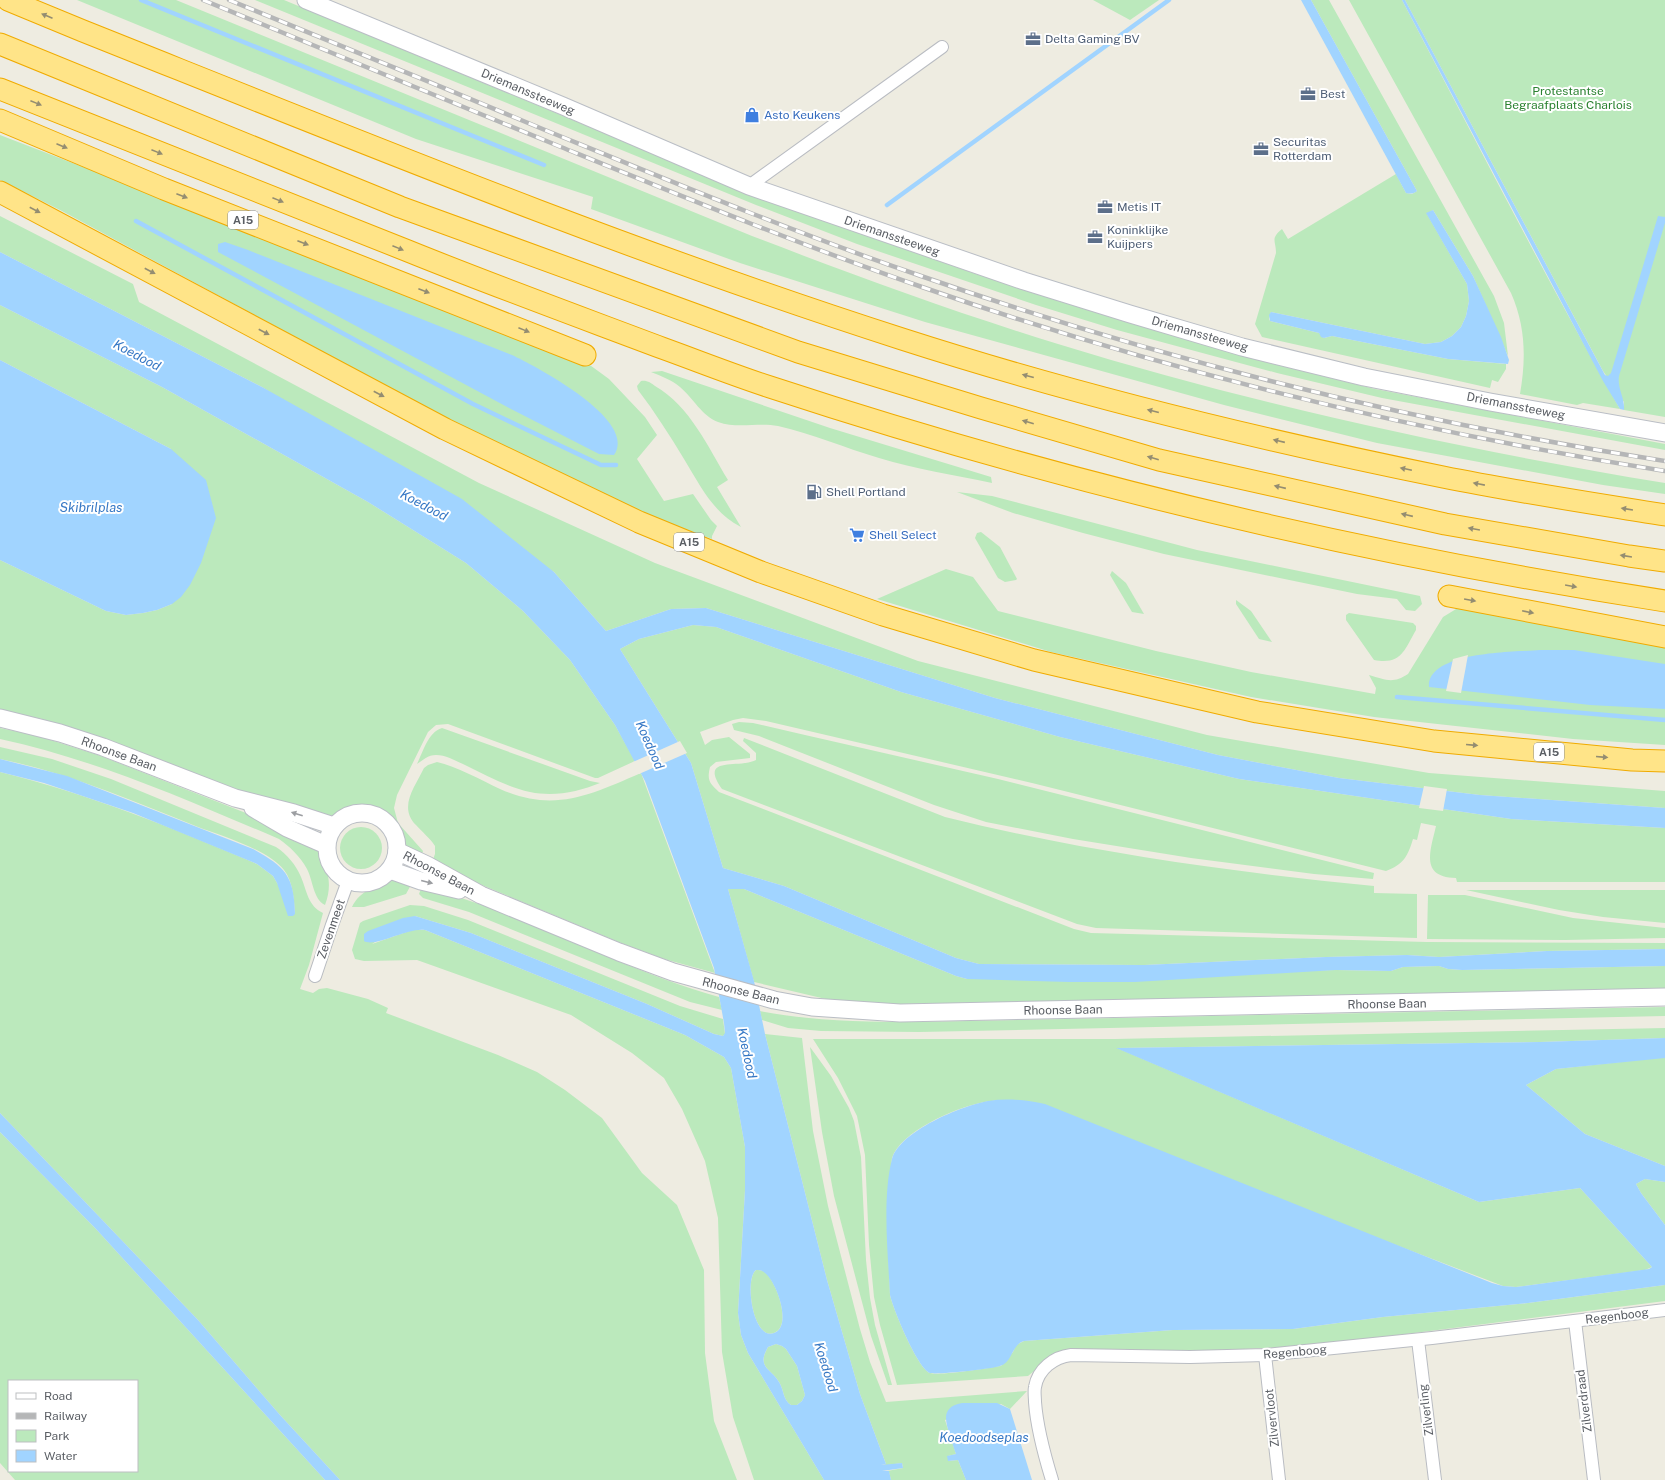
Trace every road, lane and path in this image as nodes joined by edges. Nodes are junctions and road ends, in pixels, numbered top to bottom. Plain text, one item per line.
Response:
1 (8, 0) edge
2 (306, 0) edge
3 (0, 44) edge
4 (942, 47) dead end
5 (0, 89) edge
6 (0, 120) edge
7 (749, 186) junction
8 (0, 192) edge
9 (585, 355) dead end
10 (1665, 433) edge
11 (1665, 515) edge
12 (1665, 561) edge
13 (1449, 596) dead end
14 (1665, 601) edge
15 (1665, 637) edge
16 (0, 718) edge
17 (1665, 761) edge
18 (235, 798) junction
19 (334, 826) junction
20 (326, 844) junction
21 (397, 851) junction
22 (390, 870) junction
23 (348, 881) junction
24 (481, 895) junction
25 (315, 976) dead end
26 (1665, 997) edge
27 (1665, 1310) edge
28 (1575, 1321) junction
29 (1418, 1340) junction
30 (1265, 1355) junction
31 (1052, 1480) edge
32 (1279, 1480) edge
33 (1435, 1480) edge
34 (1594, 1480) edge

11 -> 1 highway
2 - 7 main road, Driemanssteeweg
12 -> 3 highway
4 - 7 street
5 -> 14 highway, A15
6 -> 9 highway, A15
7 - 10 main road, Driemanssteeweg
8 -> 17 highway, A15
13 -> 15 highway
16 - 18 main road, Rhoonse Baan
19 -> 18 main road, Rhoonse Baan
18 - 20 main road, Rhoonse Baan
19 - 20 main road
19 - 21 main road
20 - 23 main road
21 - 22 main road
21 - 24 main road, Rhoonse Baan
22 - 23 main road
22 -> 24 main road, Rhoonse Baan
23 - 25 street, Zevenmeet
24 - 26 main road, Rhoonse Baan
27 - 28 street, Regenboog
28 - 29 street, Regenboog
28 - 34 street, Zilverdraad
29 - 30 street, Regenboog
29 - 33 street, Zilverling
30 - 31 street, Regenboog
30 - 32 street, Zilvervloot

